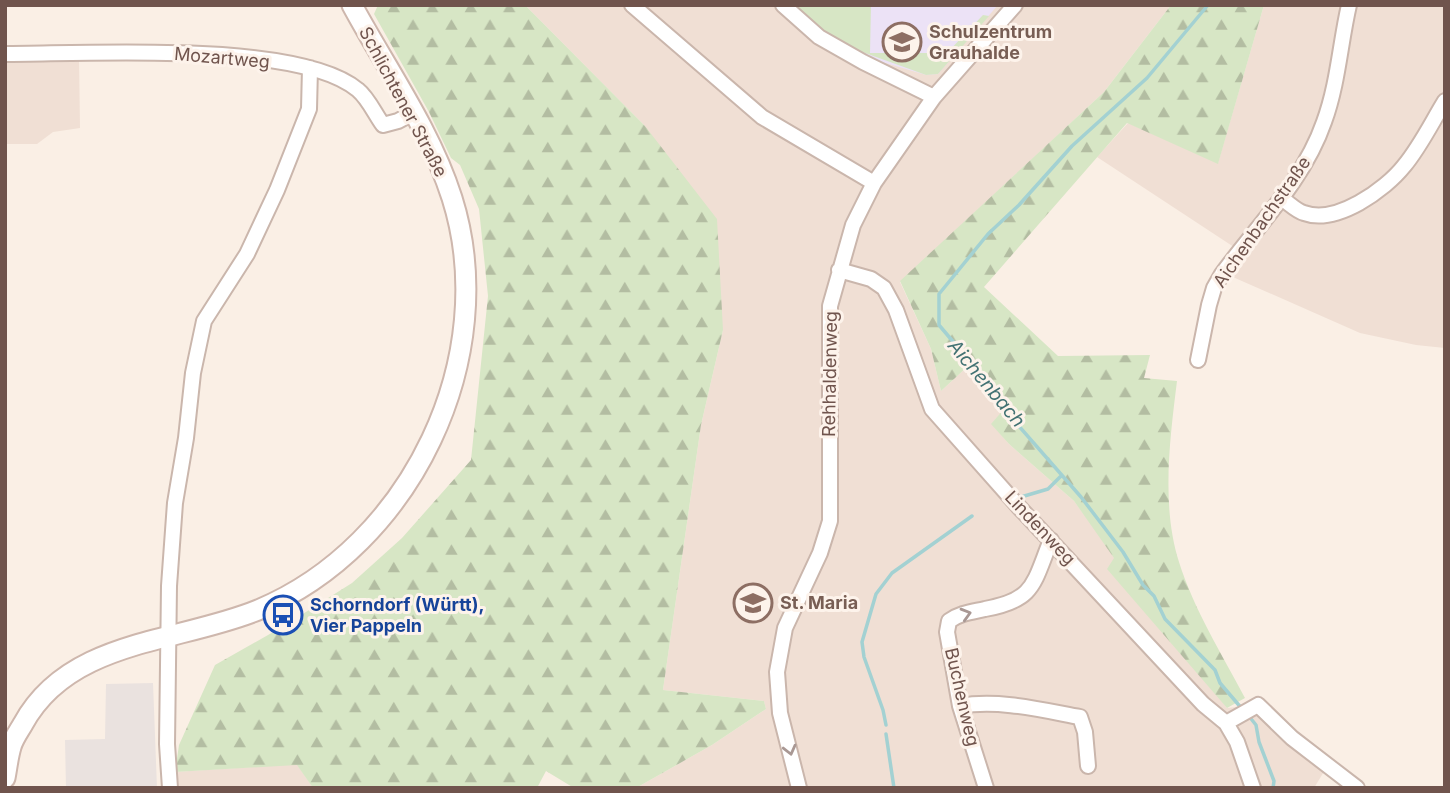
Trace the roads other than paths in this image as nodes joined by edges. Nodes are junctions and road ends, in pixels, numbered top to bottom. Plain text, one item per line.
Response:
1 (352, 5) edge
2 (632, 5) edge
3 (783, 5) edge
4 (1015, 5) edge
5 (1349, 5) edge
6 (5, 54) edge
7 (310, 68) junction
8 (934, 97) junction
9 (1445, 101) edge
10 (414, 113) junction
11 (874, 183) junction
12 (1281, 198) junction
13 (839, 270) junction
14 (1198, 360) dead end
15 (1051, 540) junction
16 (170, 638) junction
17 (960, 706) junction
18 (1226, 723) junction
19 (1088, 766) dead end
20 (5, 778) edge
21 (170, 788) edge
22 (799, 788) edge
23 (986, 788) edge
24 (1253, 788) edge
25 (1357, 788) edge

1 - 10 main road, Schlichtener Straße
2 - 11 street
3 - 8 street
4 - 8 street, Rehhaldenweg
5 - 12 street, Aichenbachstraße
6 - 7 street, Mozartweg
7 - 10 street, Mozartweg
7 - 16 street
8 - 11 street, Rehhaldenweg
9 - 12 street
10 - 16 main road, Schlichtener Straße
11 - 13 street, Rehhaldenweg
12 - 14 street, Aichenbachstraße
13 - 15 street, Lindenweg
13 -> 22 street, Rehhaldenweg
17 -> 15 street, Buchenweg
15 - 18 street, Lindenweg
16 - 20 main road, Schlichtener Straße
16 - 21 street
17 - 19 street
17 - 23 street, Buchenweg
18 - 24 street, Lindenweg
18 - 25 street

